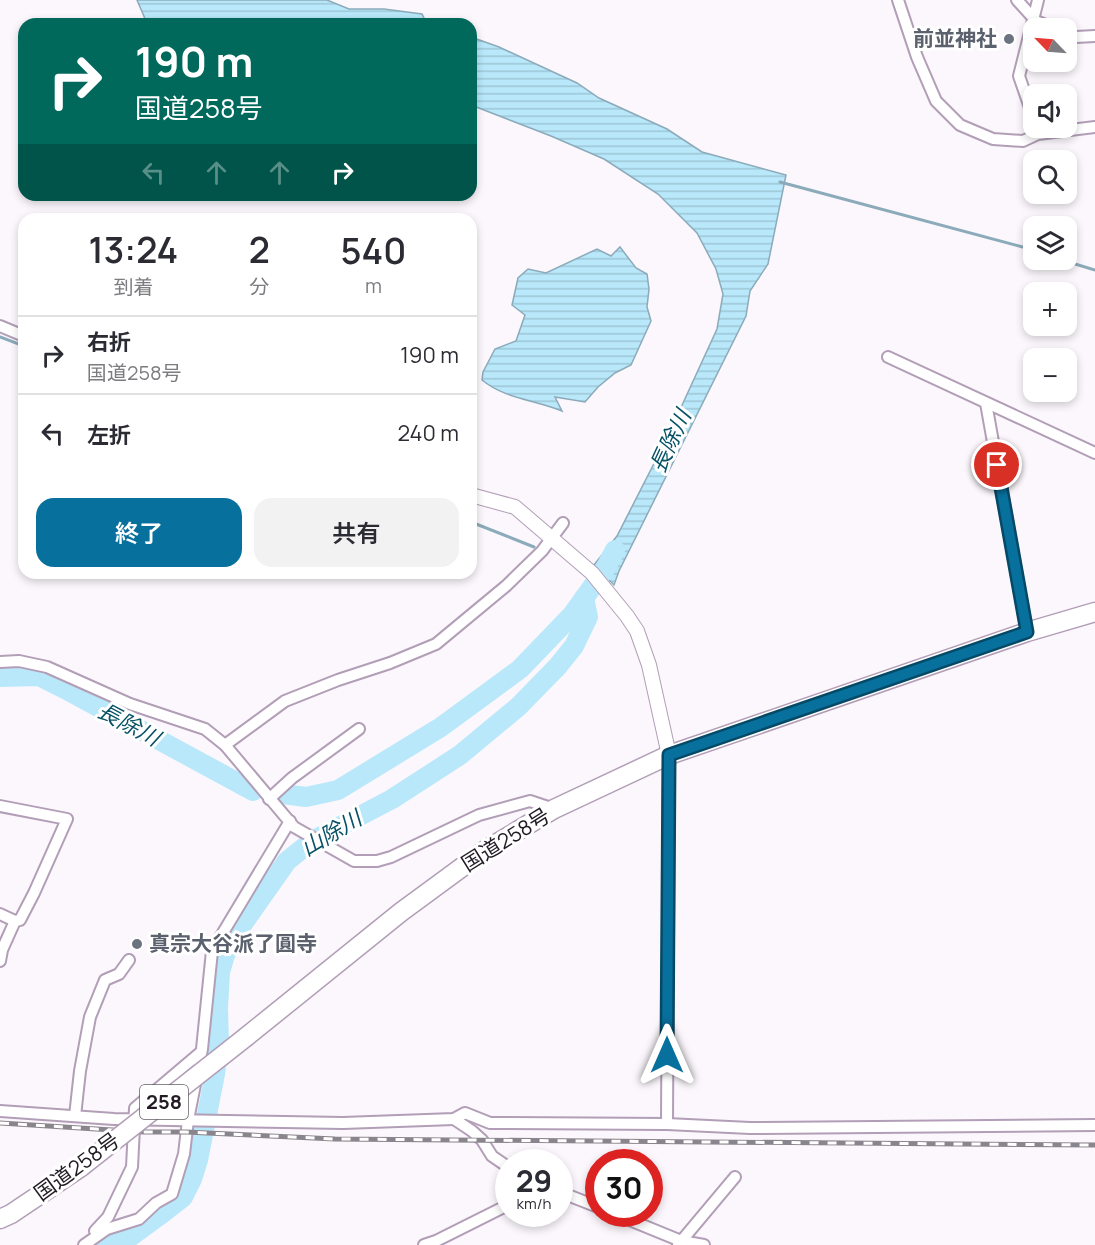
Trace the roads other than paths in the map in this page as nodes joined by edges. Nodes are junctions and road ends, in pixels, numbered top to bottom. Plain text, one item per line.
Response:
1 (898, 0) edge
2 (1017, 0) edge
3 (1038, 0) edge
4 (1033, 17) junction
5 (1095, 36) edge
6 (1077, 37) edge
7 (1023, 87) edge
8 (1095, 127) edge
9 (1077, 128) edge
10 (1027, 138) edge
11 (0, 326) edge
12 (18, 334) edge
13 (888, 357) dead end
14 (986, 403) junction
15 (1095, 453) edge
16 (477, 497) edge
17 (563, 523) dead end
18 (1095, 612) edge
19 (1027, 632) junction
20 (0, 662) edge
21 (359, 729) dead end
22 (225, 745) junction
23 (669, 755) junction
24 (269, 799) junction
25 (0, 806) edge
26 (554, 809) junction
27 (292, 824) junction
28 (0, 914) edge
29 (15, 921) junction
30 (129, 960) dead end
31 (0, 961) edge
32 (201, 1052) junction
33 (0, 1111) edge
34 (75, 1116) junction
35 (135, 1119) junction
36 (454, 1119) junction
37 (193, 1121) junction
38 (667, 1124) junction
39 (1095, 1125) edge
40 (495, 1158) edge
41 (735, 1177) dead end
42 (495, 1212) edge
43 (0, 1219) edge
44 (644, 1227) edge
45 (679, 1243) edge
46 (79, 1245) edge
47 (84, 1245) edge
48 (424, 1245) edge
49 (704, 1245) edge

1 - 10 street
2 - 4 street
3 - 4 street
4 - 7 street
5 - 6 street
8 - 9 street
11 - 12 street
13 - 14 street
14 - 15 street
14 - 19 street
16 - 23 street
17 - 22 street
18 - 19 highway, 国道258号 / 258
19 - 23 highway, 国道258号 / 258
20 - 22 street
21 - 24 street
22 - 24 street
23 - 26 highway, 国道258号 / 258
23 - 38 street
24 - 27 street
25 - 29 street
26 - 27 street
26 - 43 highway, 国道258号 / 258, bridge
27 - 32 street
28 - 29 street
29 - 31 street
30 - 34 street
32 - 35 street
32 - 37 street
33 - 34 street
34 - 35 street
35 - 37 street
35 - 46 street
36 - 37 street
36 - 38 street
36 - 40 street
37 - 47 street
38 - 39 street
41 - 45 street
42 - 48 street
44 - 45 street
45 - 49 street

